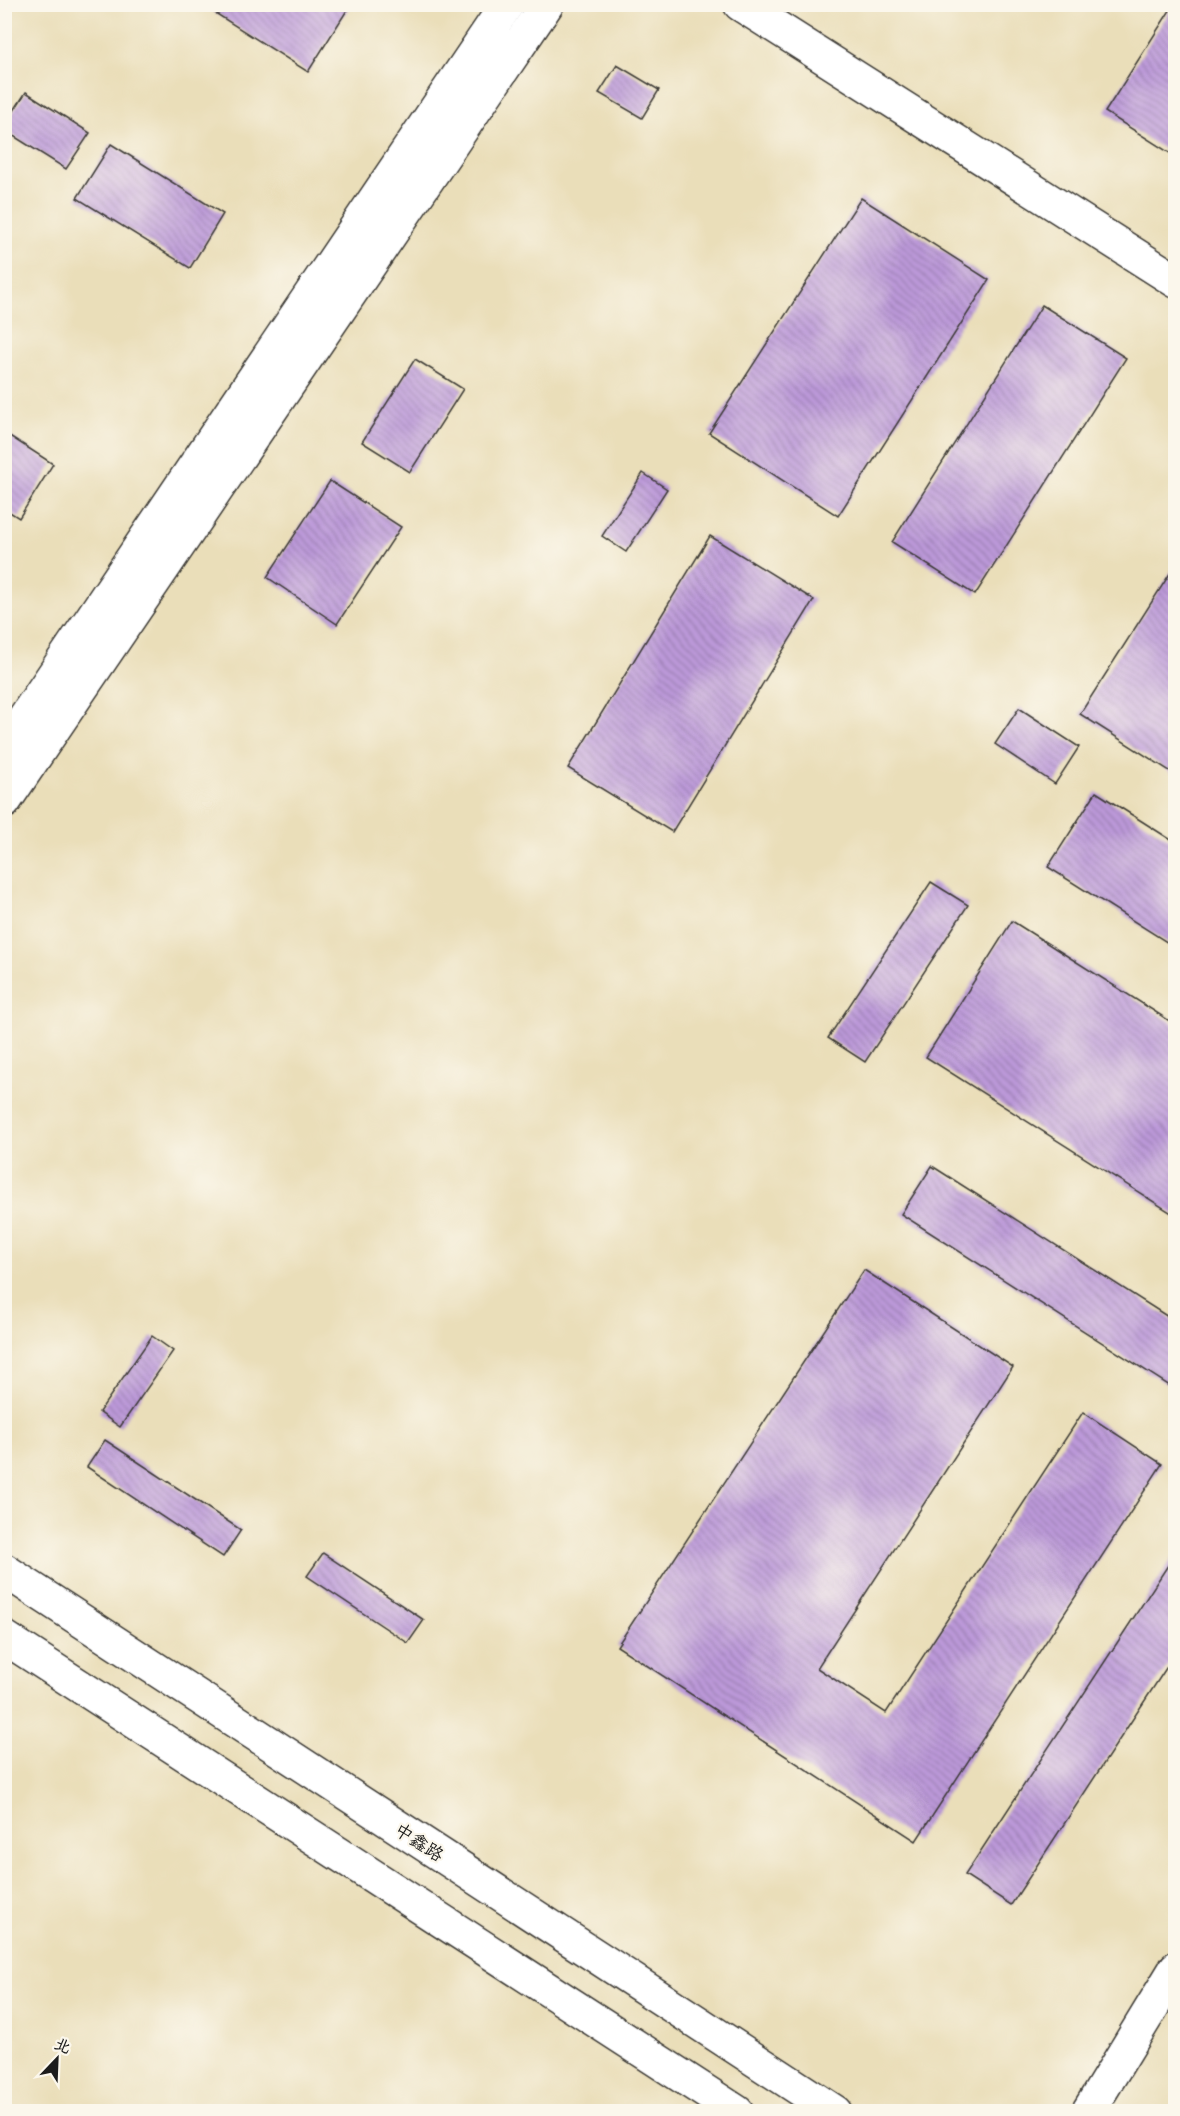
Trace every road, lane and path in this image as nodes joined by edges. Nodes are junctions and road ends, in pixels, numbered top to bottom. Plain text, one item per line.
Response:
1 (507, 4) edge
2 (547, 4) edge
3 (740, 4) edge
4 (1176, 280) edge
5 (4, 748) edge
6 (4, 802) edge
7 (4, 1570) edge
8 (4, 1637) edge
9 (1176, 1968) edge
10 (738, 2112) edge
11 (835, 2112) edge
12 (1088, 2112) edge

1 - 5 street
2 - 6 street
3 - 4 street
7 - 11 street, 中鑫路
8 - 10 street
9 - 12 street

